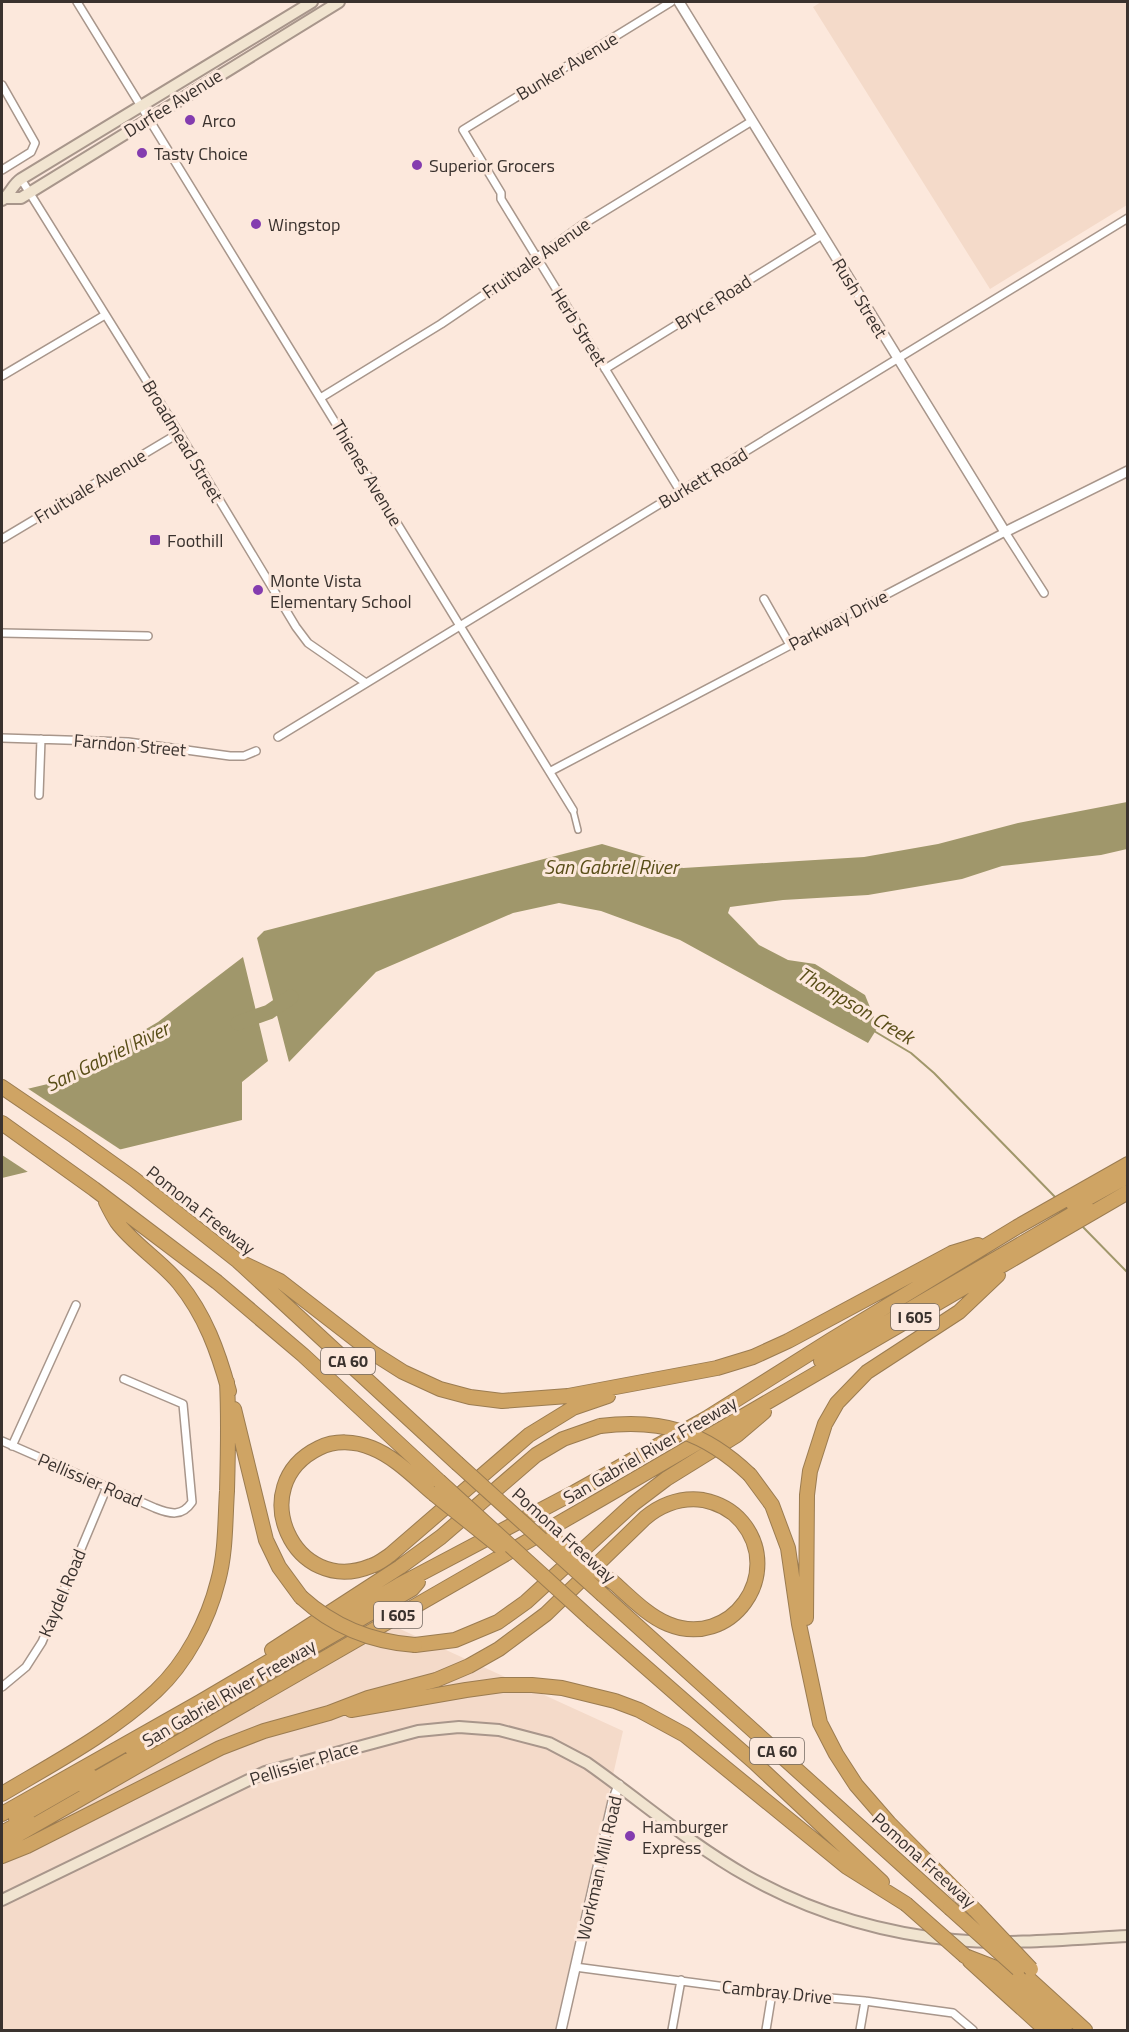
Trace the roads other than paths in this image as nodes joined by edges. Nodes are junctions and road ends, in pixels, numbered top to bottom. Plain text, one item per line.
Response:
1 (77, 2) edge
2 (312, 2) edge
3 (339, 2) edge
4 (671, 2) edge
5 (679, 2) edge
6 (2, 85) edge
7 (140, 106) junction
8 (148, 118) junction
9 (752, 121) junction
10 (463, 130) joint
11 (2, 170) edge
12 (21, 179) junction
13 (29, 193) junction
14 (3, 199) edge
15 (1128, 218) edge
16 (822, 235) junction
17 (536, 258) junction
18 (105, 315) junction
19 (897, 358) junction
20 (605, 369) junction
21 (2, 376) edge
22 (322, 398) junction
23 (179, 433) junction
24 (1128, 471) edge
25 (680, 491) junction
26 (1005, 532) junction
27 (2, 539) edge
28 (1044, 593) dead end
29 (764, 598) dead end
30 (460, 624) junction
31 (2, 633) edge
32 (148, 636) dead end
33 (790, 645) junction
34 (366, 683) junction
35 (278, 737) dead end
36 (2, 738) edge
37 (41, 739) junction
38 (256, 751) dead end
39 (550, 771) junction
40 (39, 795) dead end
41 (573, 810) joint
42 (578, 830) dead end
43 (2, 1087) edge
44 (2, 1123) edge
45 (1128, 1164) edge
46 (1128, 1176) edge
47 (1128, 1183) edge
48 (1104, 1191) junction
49 (1128, 1192) edge
50 (99, 1193) junction
51 (1026, 1237) junction
52 (1000, 1238) junction
53 (234, 1258) junction
54 (1018, 1258) junction
55 (76, 1305) dead end
56 (831, 1340) junction
57 (668, 1378) junction
58 (124, 1379) dead end
59 (227, 1382) junction
60 (795, 1386) junction
61 (2, 1441) edge
62 (12, 1446) junction
63 (107, 1487) junction
64 (437, 1487) junction
65 (492, 1494) junction
66 (427, 1571) junction
67 (806, 1656) junction
68 (2, 1687) edge
69 (200, 1702) junction
70 (328, 1713) junction
71 (619, 1785) junction
72 (2, 1794) edge
73 (2, 1814) edge
74 (2, 1827) edge
75 (2, 1833) edge
76 (2, 1845) edge
77 (2, 1856) edge
78 (2, 1900) edge
79 (906, 1904) junction
80 (1128, 1936) edge
81 (964, 1956) junction
82 (575, 1967) junction
83 (1025, 1969) junction
84 (681, 1980) junction
85 (772, 1993) junction
86 (865, 2001) junction
87 (561, 2031) edge
88 (672, 2031) edge
89 (766, 2031) edge
90 (860, 2031) edge
91 (973, 2031) edge
92 (1046, 2031) edge
93 (1065, 2031) edge
94 (1087, 2031) edge

1 - 7 street
2 - 7 main road, Durfee Avenue
3 - 8 main road, Durfee Avenue
4 - 10 street, Bunker Avenue
5 - 9 street, Rush Street
6 - 11 street
7 - 8 street, Thienes Avenue
7 - 12 main road, Durfee Avenue
8 - 13 main road, Durfee Avenue
8 - 22 street, Thienes Avenue
9 - 16 street, Rush Street
9 - 17 street, Fruitvale Avenue
10 - 17 street, Herb Street
12 - 13 street, Broadmead Street
12 - 14 main road, Durfee Avenue
13 - 14 main road, Durfee Avenue
13 - 18 street, Broadmead Street
15 - 19 street, Burkett Road
16 - 19 street, Rush Street
16 - 20 street, Bryce Road
17 - 20 street, Herb Street
17 - 22 street, Fruitvale Avenue
18 - 21 street
18 - 23 street, Broadmead Street
19 - 25 street, Burkett Road
19 - 26 street, Rush Street
20 - 25 street, Herb Street
22 - 30 street, Thienes Avenue
23 - 27 street, Fruitvale Avenue
23 - 34 street, Broadmead Street
24 - 26 street, Parkway Drive
25 - 30 street, Burkett Road
26 - 28 street, Rush Street
26 - 33 street, Parkway Drive
29 - 33 street
30 - 34 street, Burkett Road
30 - 39 street, Thienes Avenue
31 - 32 street
33 - 39 street, Parkway Drive
34 - 35 street, Burkett Road
36 - 37 street, Farndon Street
37 - 38 street, Farndon Street
37 - 40 street
39 - 41 street, Thienes Avenue
41 - 42 street, Thienes Avenue
43 - 53 highway, Pomona Freeway / CA 60
44 - 50 highway, CA 60
45 - 48 highway, San Gabriel River Freeway / I 605
46 - 48 highway
47 - 48 highway
48 - 49 highway, San Gabriel River Freeway / I 605
48 - 51 highway, San Gabriel River Freeway / I 605
48 - 51 highway, San Gabriel River Freeway / I 605
50 - 59 highway
50 - 64 highway, CA 60
51 - 52 highway, San Gabriel River Freeway / I 605
51 - 54 highway, San Gabriel River Freeway / I 605
51 - 56 highway
51 - 75 highway
52 - 56 highway, San Gabriel River Freeway / I 605
52 - 57 highway
53 - 57 highway
53 - 65 highway, Pomona Freeway / CA 60, bridge
54 - 60 highway, San Gabriel River Freeway / I 605
54 - 67 highway
55 - 62 street
56 - 66 highway, San Gabriel River Freeway / I 605
57 - 64 highway
58 - 63 street, Pellissier Road
59 - 60 highway, bridge
59 - 72 highway
60 - 76 highway, San Gabriel River Freeway / I 605
61 - 62 street, Pellissier Road
62 - 63 street, Pellissier Road
63 - 68 street, Kaydel Road
64 - 79 highway, CA 60, bridge
65 - 70 highway, bridge
65 - 83 highway, Pomona Freeway / CA 60, bridge
66 - 69 highway, San Gabriel River Freeway / I 605
66 - 74 highway
67 - 69 highway, bridge
67 - 83 highway, bridge
69 - 73 highway, San Gabriel River Freeway / I 605
70 - 77 highway
70 - 79 highway
71 - 78 main road, Pellissier Place
71 - 80 main road, Workman Mill Road
71 - 82 street, Workman Mill Road
79 - 81 highway, CA 60, bridge
81 - 92 highway, CA 60
81 - 93 highway
82 - 84 street, Cambray Drive
82 - 87 street, Workman Mill Road
83 - 94 highway, Pomona Freeway / CA 60
84 - 85 street, Cambray Drive
84 - 88 street
85 - 86 street, Cambray Drive
85 - 89 street
86 - 90 street
86 - 91 street, Cambray Drive

